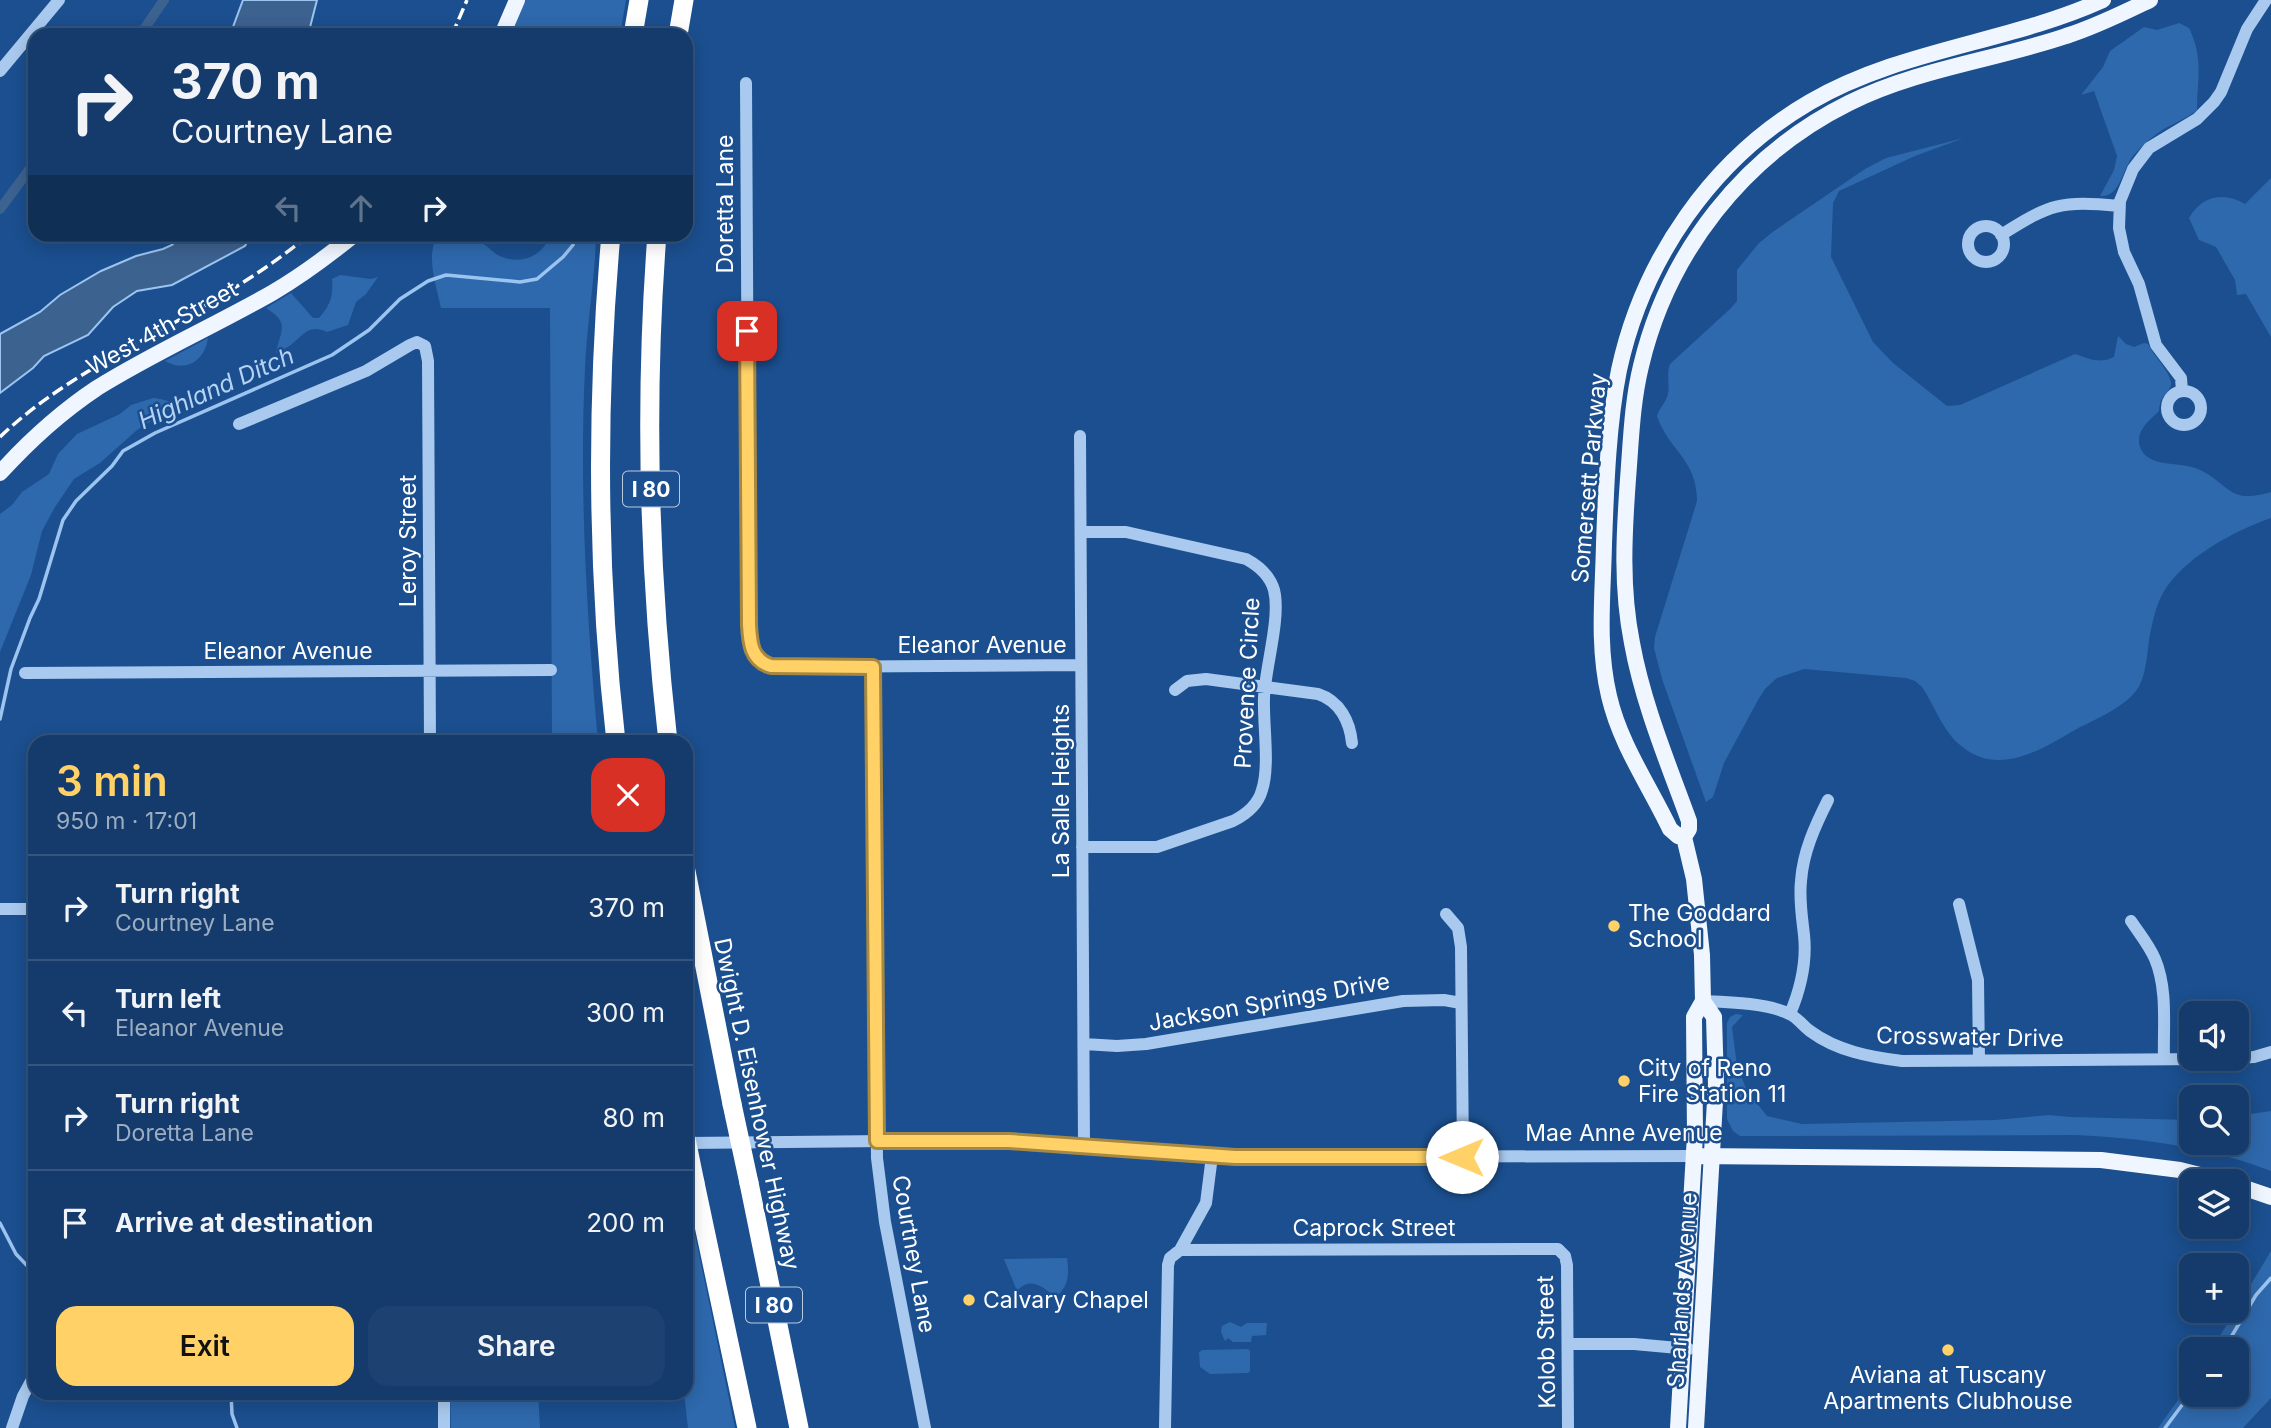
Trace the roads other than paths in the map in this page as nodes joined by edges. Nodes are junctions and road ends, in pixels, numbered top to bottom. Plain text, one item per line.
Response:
1 (59, 0) edge
2 (517, 0) edge
3 (639, 0) edge
4 (684, 0) edge
5 (2103, 0) edge
6 (2150, 0) edge
7 (2266, 0) edge
8 (36, 28) edge
9 (505, 28) edge
10 (634, 28) edge
11 (679, 28) edge
12 (28, 37) edge
13 (0, 71) edge
14 (746, 83) dead end
15 (2119, 206) junction
16 (2001, 234) dead end
17 (345, 242) edge
18 (611, 242) edge
19 (657, 242) edge
20 (2182, 391) dead end
21 (239, 424) dead end
22 (1080, 436) dead end
23 (0, 473) edge
24 (1081, 531) junction
25 (758, 660) joint
26 (1081, 665) junction
27 (873, 667) junction
28 (551, 670) dead end
29 (429, 671) junction
30 (25, 673) dead end
31 (1265, 687) junction
32 (1175, 690) dead end
33 (430, 735) edge
34 (615, 735) edge
35 (667, 735) edge
36 (1352, 743) dead end
37 (1828, 800) dead end
38 (1684, 837) junction
39 (1082, 847) junction
40 (1959, 904) dead end
41 (693, 906) edge
42 (0, 909) edge
43 (28, 909) edge
44 (1446, 914) dead end
45 (2131, 921) dead end
46 (1703, 1001) junction
47 (1461, 1003) junction
48 (1790, 1014) junction
49 (1084, 1044) junction
50 (2271, 1052) edge
51 (2249, 1057) edge
52 (2164, 1059) junction
53 (2179, 1059) edge
54 (1979, 1061) junction
55 (693, 1141) edge
56 (877, 1141) junction
57 (1084, 1146) junction
58 (1212, 1156) junction
59 (1694, 1156) junction
60 (1713, 1156) junction
61 (1462, 1157) junction
62 (2179, 1171) edge
63 (693, 1174) edge
64 (2249, 1189) edge
65 (2271, 1197) edge
66 (1180, 1250) junction
67 (1565, 1256) joint
68 (1568, 1344) junction
69 (1683, 1348) junction
70 (1701, 1350) junction
71 (28, 1387) edge
72 (444, 1400) edge
73 (12, 1428) edge
74 (444, 1428) edge
75 (747, 1428) edge
76 (799, 1428) edge
77 (925, 1428) edge
78 (1165, 1428) edge
79 (1568, 1428) edge
80 (1678, 1428) edge
81 (1696, 1428) edge

1 - 8 street
2 - 9 main road
3 - 10 highway
4 - 11 highway
5 - 38 main road, Somersett Parkway
6 - 38 main road, Somersett Parkway
7 - 15 street
12 - 13 street
14 - 25 street, Doretta Lane
15 - 16 street
15 - 20 street
17 - 23 main road, West 4th Street
18 - 34 highway, I 80
19 - 35 highway, I 80
21 - 29 street, Leroy Street
22 - 24 street, La Salle Heights
24 - 26 street, La Salle Heights
24 - 31 street, Provence Circle
25 - 27 street, Eleanor Avenue
26 - 27 street, Eleanor Avenue
26 - 39 street, La Salle Heights
27 - 56 street, Courtney Lane
28 - 29 street, Eleanor Avenue
29 - 30 street, Eleanor Avenue
29 - 33 street, Leroy Street
31 - 32 street
31 - 36 street
31 - 39 street, Provence Circle
37 - 48 street
38 - 46 main road, Somersett Parkway
39 - 49 street, La Salle Heights
40 - 54 street
41 - 76 highway, Dwight D. Eisenhower Highway / I 80, bridge
42 - 43 street
44 - 47 street
45 - 52 street
46 - 48 street, Crosswater Drive
46 - 59 main road, Somersett Parkway
46 - 60 main road, Somersett Parkway
47 - 49 street, Jackson Springs Drive
47 - 61 street
48 - 54 street, Crosswater Drive
49 - 57 street, La Salle Heights
50 - 51 street
52 - 53 street, Crosswater Drive
52 - 54 street, Crosswater Drive
55 - 56 street, Mae Anne Avenue
56 - 57 street, Mae Anne Avenue
56 - 77 street, Courtney Lane
57 - 58 street, Mae Anne Avenue
58 - 61 street, Mae Anne Avenue
58 - 66 street
59 - 60 main road, Mae Anne Avenue
59 - 61 street, Mae Anne Avenue
59 - 69 main road, Sharlands Avenue
60 - 62 main road, Mae Anne Avenue
60 - 70 main road, Sharlands Avenue
63 - 75 highway, I 80, bridge
64 - 65 main road
66 - 67 street, Caprock Street
66 - 78 street
67 - 68 street, Kolob Street
68 - 69 street
68 - 79 street, Kolob Street
69 - 70 street
69 - 80 main road, Sharlands Avenue
70 - 81 main road, Sharlands Avenue
71 - 73 street
72 - 74 street

